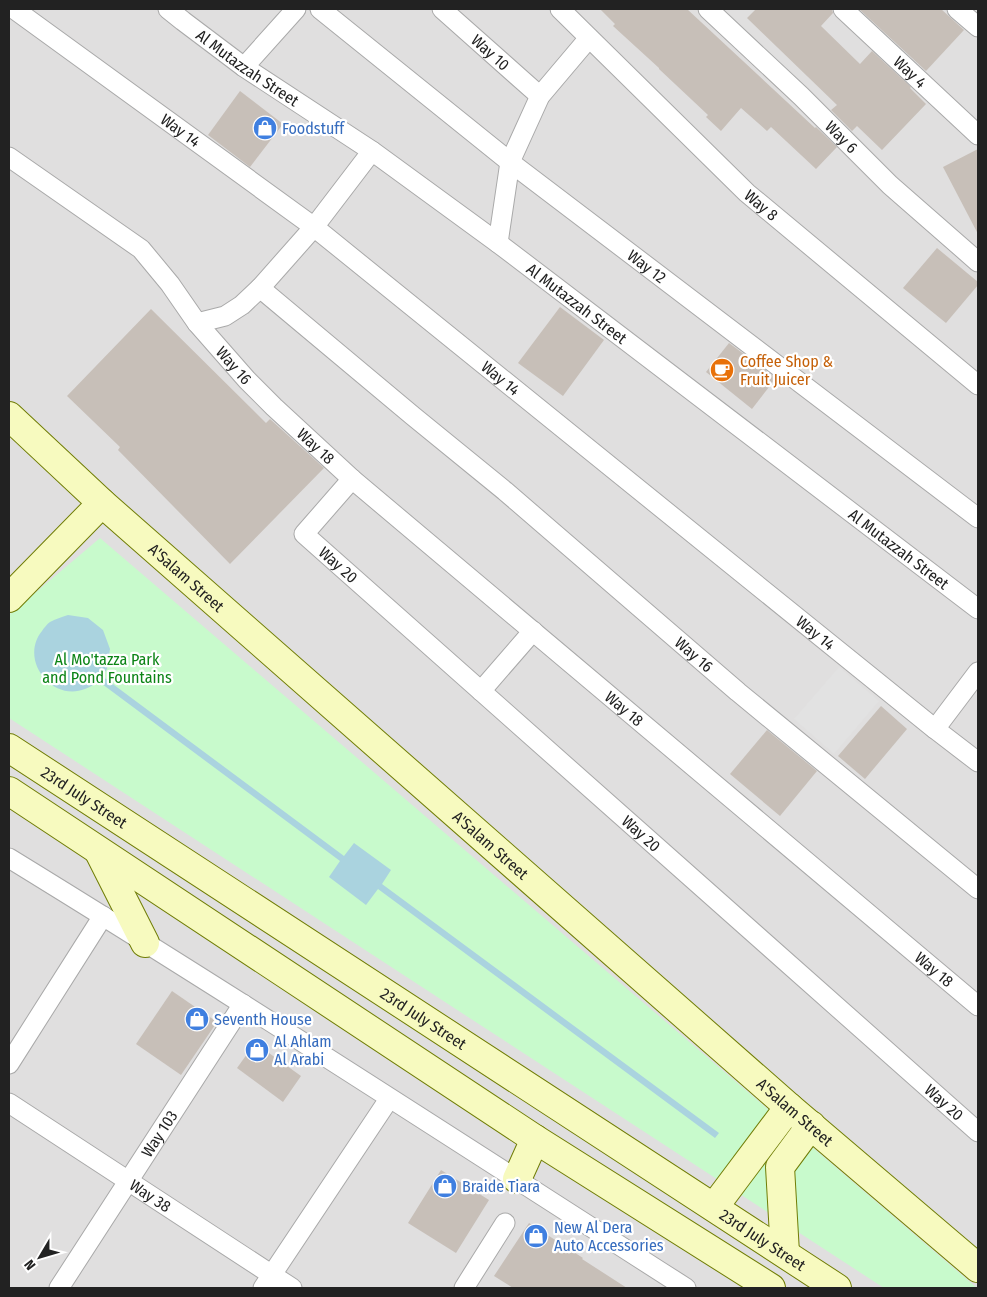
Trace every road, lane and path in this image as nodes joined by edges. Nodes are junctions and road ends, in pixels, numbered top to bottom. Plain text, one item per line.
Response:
1 (14, 9) edge
2 (168, 9) edge
3 (296, 9) edge
4 (320, 9) edge
5 (442, 9) edge
6 (560, 9) edge
7 (708, 9) edge
8 (843, 9) edge
9 (957, 9) edge
10 (189, 15) edge
11 (978, 27) edge
12 (589, 38) junction
13 (244, 66) junction
14 (540, 96) junction
15 (978, 135) edge
16 (372, 151) junction
17 (9, 157) edge
18 (510, 162) junction
19 (314, 227) junction
20 (498, 243) junction
21 (978, 262) edge
22 (260, 288) junction
23 (197, 323) junction
24 (978, 385) edge
25 (274, 407) joint
26 (9, 416) edge
27 (352, 479) junction
28 (102, 503) junction
29 (978, 518) edge
30 (9, 598) edge
31 (978, 609) edge
32 (533, 631) junction
33 (978, 672) edge
34 (481, 691) junction
35 (935, 729) junction
36 (9, 748) edge
37 (978, 762) edge
38 (9, 791) edge
39 (100, 852) junction
40 (9, 858) edge
41 (978, 889) edge
42 (103, 916) junction
43 (145, 943) junction
44 (243, 1004) junction
45 (978, 1006) edge
46 (9, 1064) edge
47 (389, 1099) junction
48 (9, 1102) edge
49 (789, 1107) junction
50 (811, 1126) junction
51 (978, 1132) edge
52 (535, 1139) junction
53 (517, 1179) junction
54 (128, 1181) junction
55 (714, 1207) junction
56 (505, 1223) dead end
57 (785, 1253) junction
58 (978, 1268) edge
59 (267, 1281) edge
60 (664, 1282) edge
61 (59, 1288) edge
62 (292, 1288) edge
63 (464, 1288) edge
64 (686, 1288) edge
65 (771, 1288) edge
66 (837, 1288) edge

1 - 19 street, Way 14
2 - 10 street, Al Mutazzah Street
3 - 13 street
4 - 18 street, Way 12
5 - 14 street, Way 10
6 - 12 street, Way 8
7 - 21 street, Way 6
8 - 15 street, Way 4
9 - 11 street
10 - 13 street, Al Mutazzah Street
12 - 14 street
12 - 24 street, Way 8
13 - 16 street, Al Mutazzah Street
14 - 18 street
16 - 19 street
16 - 20 street, Al Mutazzah Street
17 - 23 street
18 - 20 street
18 - 29 street, Way 12
19 - 22 street
19 - 35 street, Way 14
20 - 31 street, Al Mutazzah Street
22 - 23 street
22 - 41 street, Way 16
23 - 25 street, Way 16
25 - 27 street, Way 18
26 - 28 main road, A'Salam Street
27 - 32 street, Way 18
27 - 34 street, Way 20
28 - 30 main road
28 - 49 main road, A'Salam Street
32 - 34 street
32 - 45 street, Way 18
33 - 35 street
34 - 51 street, Way 20
35 - 37 street, Way 14
36 - 55 main road, 23rd July Street
38 - 39 main road
39 - 43 main road
39 - 52 main road
40 - 42 street
42 - 43 street
42 - 46 street
43 - 44 street
44 - 47 street
44 - 54 street, Way 103
47 - 53 street
47 - 59 street
48 - 54 street, Way 38
49 - 50 main road, A'Salam Street
49 - 55 main road
50 - 57 main road
50 - 58 main road, A'Salam Street
52 - 53 main road
52 - 65 main road
53 - 60 street
54 - 59 street, Way 38
54 - 61 street, Way 103
55 - 57 main road, 23rd July Street
56 - 63 street
57 - 66 main road, 23rd July Street
59 - 62 street, Way 38
60 - 64 street

